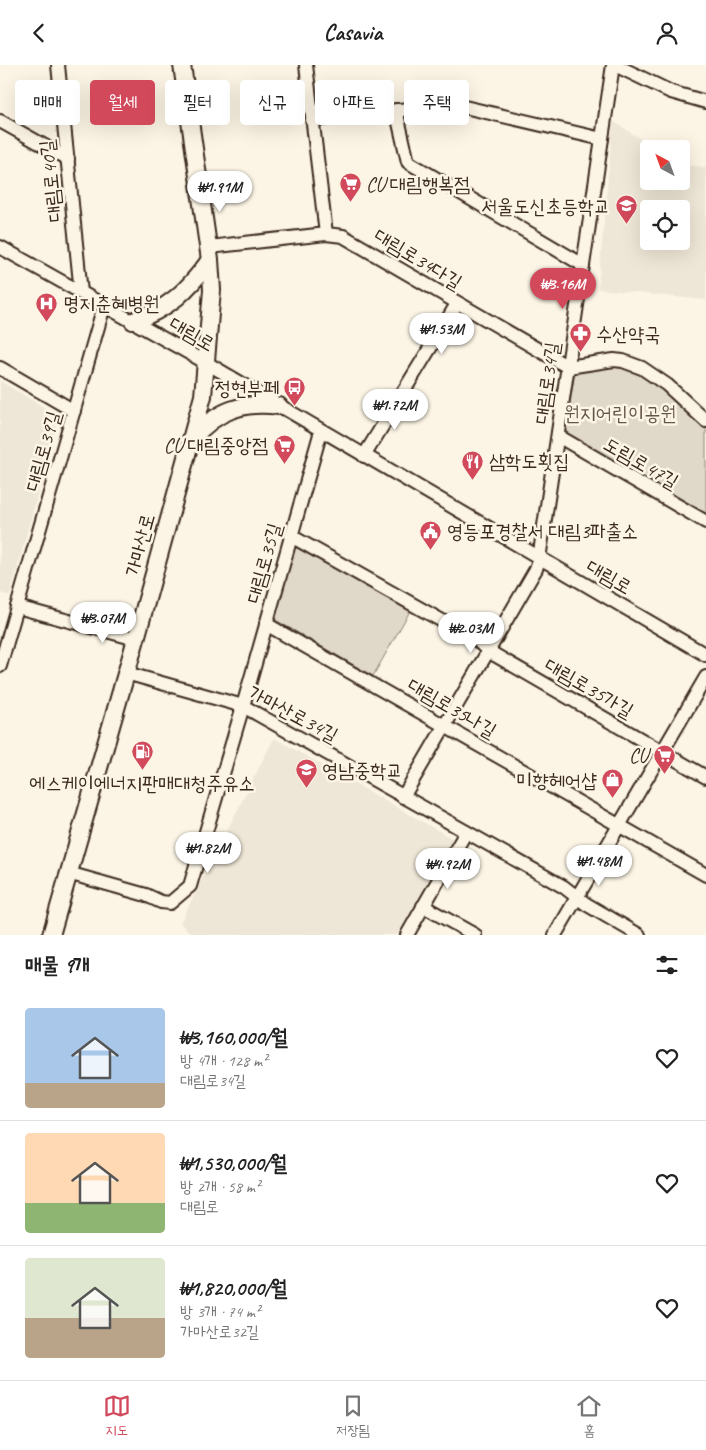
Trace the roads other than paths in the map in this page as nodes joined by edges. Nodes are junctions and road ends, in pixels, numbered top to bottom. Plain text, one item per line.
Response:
1 (58, 65) edge
2 (182, 65) edge
3 (306, 65) edge
4 (614, 65) edge
5 (706, 102) edge
6 (396, 110) junction
7 (312, 119) junction
8 (0, 121) edge
9 (602, 139) junction
10 (68, 159) junction
11 (326, 234) junction
12 (0, 247) edge
13 (209, 254) junction
14 (583, 265) junction
15 (82, 293) junction
16 (457, 304) junction
17 (104, 305) junction
18 (133, 321) junction
19 (205, 362) junction
20 (568, 367) junction
21 (0, 368) edge
22 (279, 406) junction
23 (74, 411) junction
24 (706, 421) edge
25 (321, 431) junction
26 (558, 436) junction
27 (190, 441) junction
28 (364, 456) junction
29 (706, 523) edge
30 (291, 535) junction
31 (540, 559) junction
32 (17, 607) junction
33 (266, 624) junction
34 (136, 639) junction
35 (488, 651) junction
36 (706, 655) edge
37 (0, 666) edge
38 (126, 673) junction
39 (706, 677) edge
40 (244, 706) junction
41 (445, 726) junction
42 (662, 752) junction
43 (706, 777) edge
44 (403, 797) junction
45 (619, 825) junction
46 (466, 832) junction
47 (68, 873) junction
48 (706, 875) edge
49 (582, 900) junction
50 (423, 906) junction
51 (51, 935) edge
52 (407, 935) edge
53 (475, 935) edge
54 (554, 935) edge
55 (639, 935) edge

1 - 10 street, 대림로40길
2 - 13 main road, 가마산로
3 - 7 street
4 - 5 street
4 - 9 street, 대림로34길
6 - 7 street
6 - 9 street
6 - 14 street
7 - 11 street
8 - 10 street
9 - 14 street, 대림로34길
10 - 15 street, 대림로40길
11 - 13 street
11 - 16 street, 대림로34다길
12 - 15 street, 대림로
13 - 18 main road
13 - 19 main road, 가마산로
14 - 20 street, 대림로34길
15 - 17 street, 대림로
16 - 20 street, 대림로34다길
16 - 28 street
17 - 18 street, 대림로
17 - 23 street, 대림로39길
18 - 19 street, 대림로
19 - 22 street, 대림로
19 - 27 main road, 가마산로
20 - 24 street
20 - 26 street, 대림로34길
21 - 23 street
22 - 25 street, 대림로
22 - 27 main road
23 - 32 street, 대림로39길
25 - 28 street, 대림로
25 - 30 street, 대림로35길
26 - 29 street, 도림로47길
26 - 31 street, 대림로34길
27 - 34 main road, 가마산로
28 - 31 street, 대림로
30 - 33 street, 대림로35길
30 - 35 street, 대림로35가길
31 - 35 street, 대림로34길
31 - 36 street, 대림로
32 - 34 street
32 - 37 street, 대림로39길
33 - 40 street, 대림로35길
33 - 41 street, 대림로35나길
34 - 38 main road, 가마산로
35 - 41 street, 대림로34길
35 - 42 street, 대림로35가길
38 - 40 street, 가마산로34길
38 - 47 main road, 가마산로
39 - 42 street
40 - 44 street, 가마산로34길
40 - 47 street, 대림로35길
41 - 44 street, 대림로34길
41 - 45 street, 대림로35나길
42 - 43 street, 대림로35가길
42 - 45 street
44 - 46 street, 가마산로34길
45 - 48 street, 대림로35나길
45 - 49 street
46 - 49 street, 가마산로34길
46 - 50 street
47 - 51 main road, 가마산로
49 - 54 street
49 - 55 street, 가마산로34길
50 - 52 street
50 - 53 street

